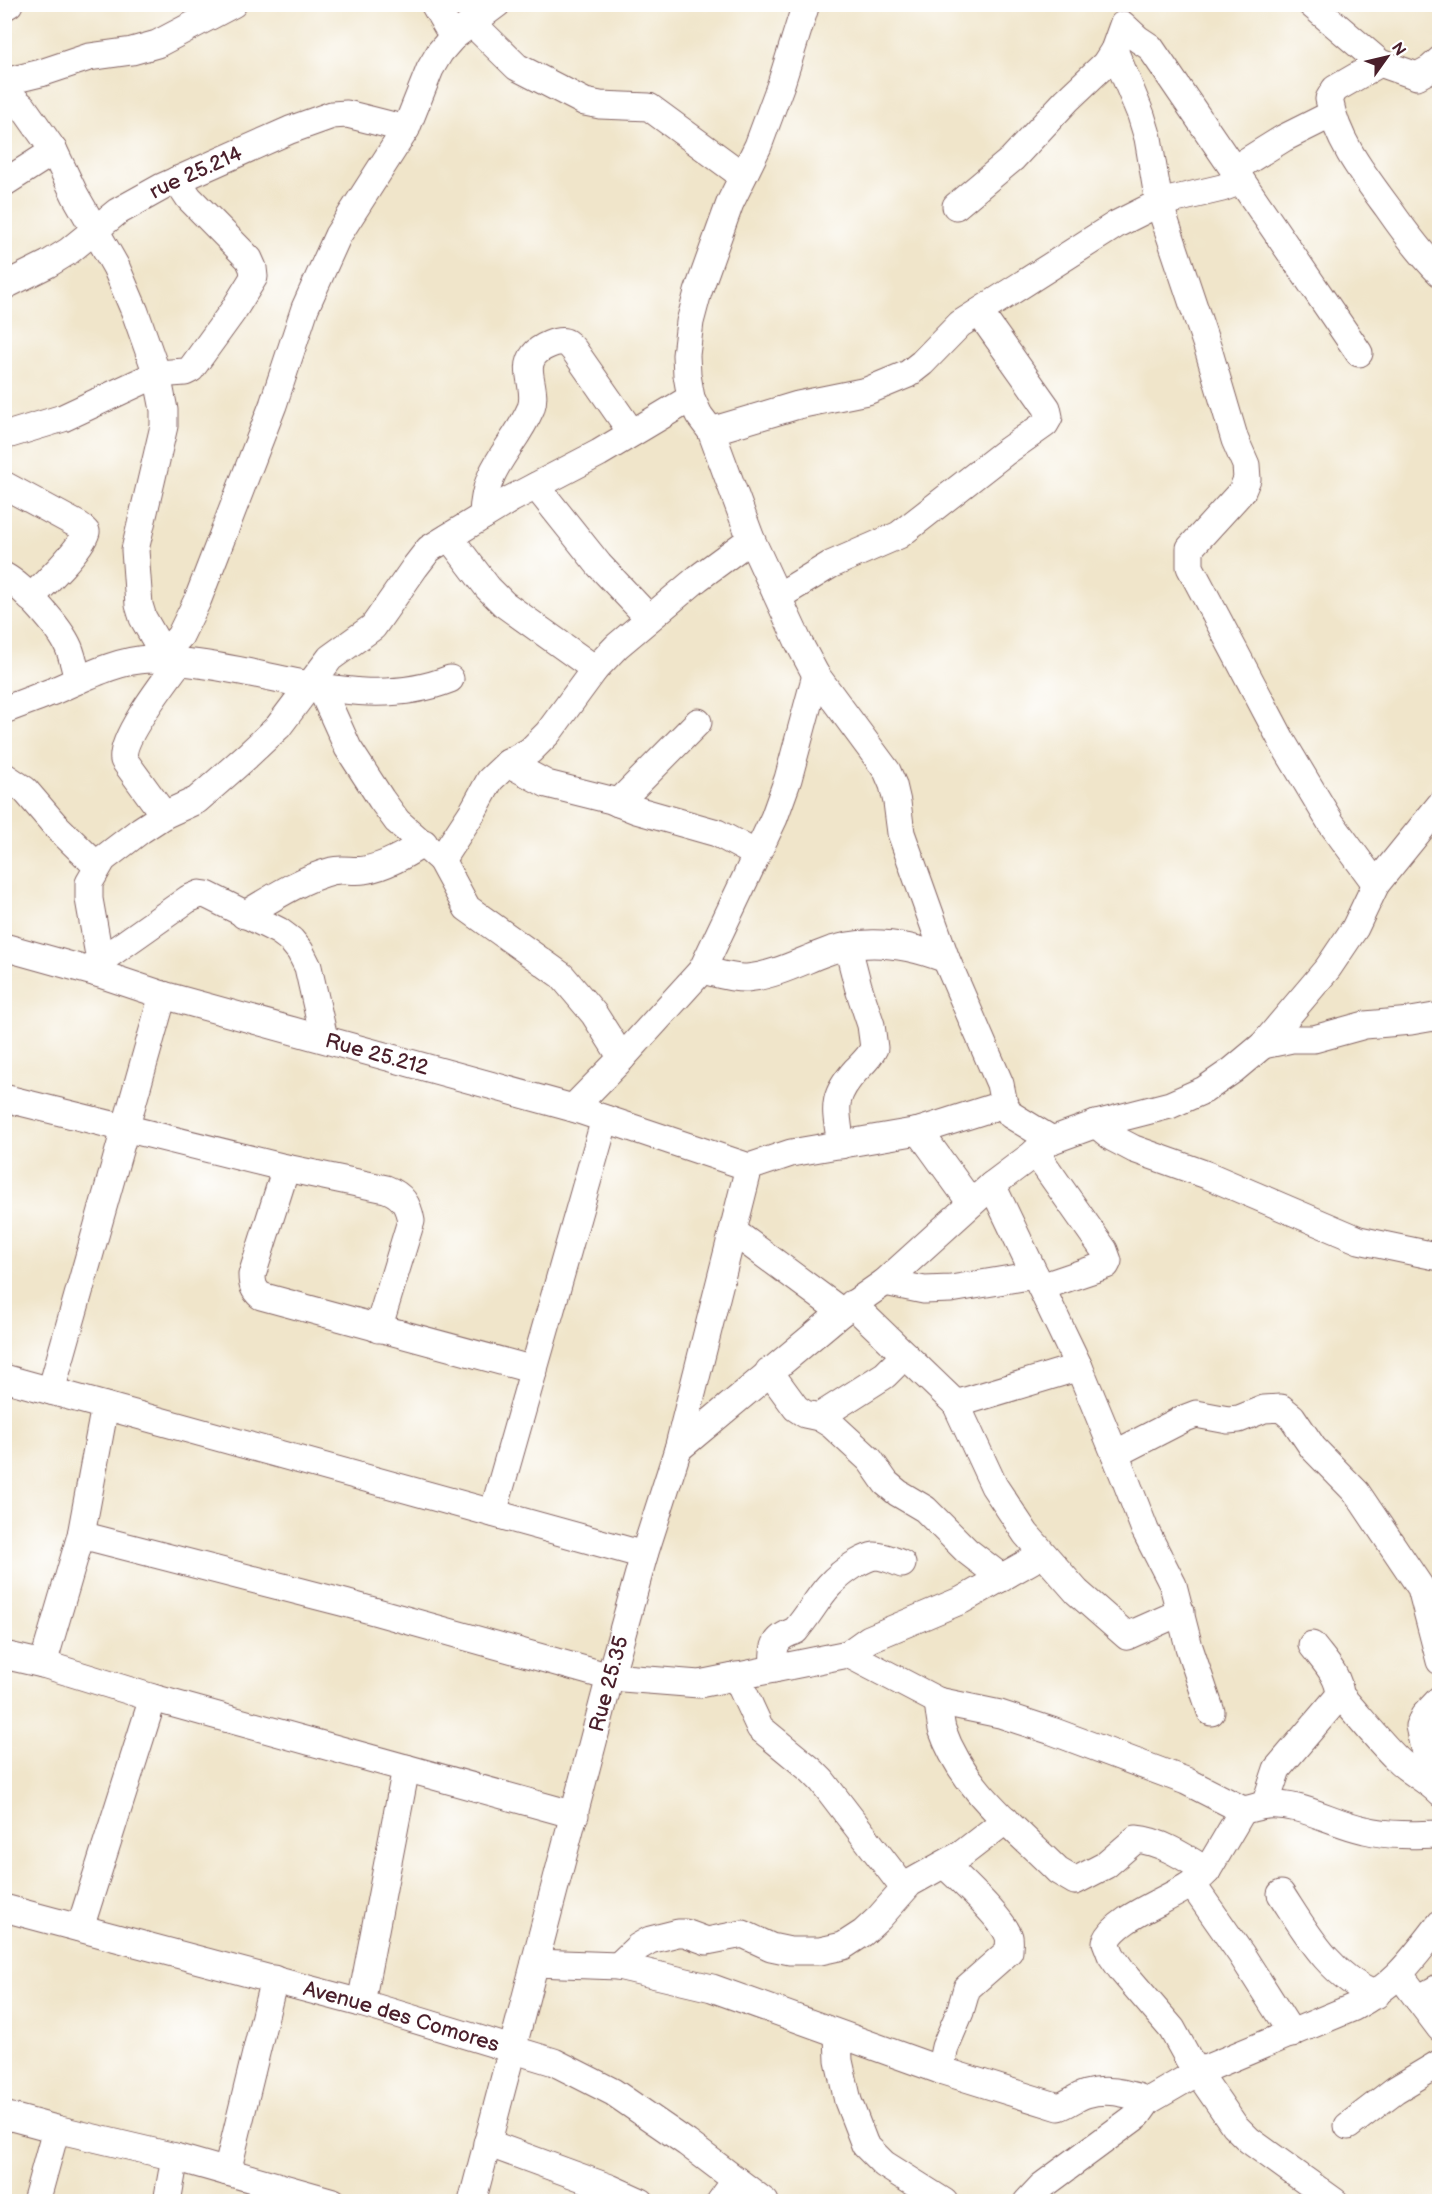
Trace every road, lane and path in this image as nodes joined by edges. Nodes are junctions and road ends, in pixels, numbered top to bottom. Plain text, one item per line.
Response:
1 (9, 4) edge
2 (232, 4) edge
3 (434, 4) edge
4 (497, 4) edge
5 (806, 4) edge
6 (1311, 4) edge
7 (4, 7) edge
8 (1120, 15) edge
9 (463, 30) junction
10 (1114, 50) junction
11 (1440, 60) edge
12 (1380, 63) junction
13 (4, 82) edge
14 (4, 90) edge
15 (1332, 114) junction
16 (406, 129) junction
17 (54, 151) junction
18 (1238, 175) junction
19 (743, 176) junction
20 (177, 180) junction
21 (4, 183) edge
22 (1159, 203) junction
23 (956, 206) dead end
24 (96, 230) junction
25 (1440, 273) edge
26 (4, 286) edge
27 (979, 312) junction
28 (1359, 352) dead end
29 (157, 374) junction
30 (691, 398) junction
31 (711, 431) junction
32 (632, 433) junction
33 (4, 436) edge
34 (4, 485) edge
35 (536, 486) junction
36 (483, 516) junction
37 (448, 537) junction
38 (751, 539) junction
39 (4, 576) edge
40 (779, 596) junction
41 (30, 598) junction
42 (650, 618) junction
43 (168, 657) junction
44 (595, 669) junction
45 (816, 675) junction
46 (450, 679) dead end
47 (78, 680) junction
48 (315, 686) junction
49 (4, 710) edge
50 (698, 722) dead end
51 (508, 763) junction
52 (4, 776) edge
53 (618, 803) junction
54 (1440, 805) edge
55 (164, 815) junction
56 (432, 851) junction
57 (756, 854) junction
58 (97, 866) junction
59 (1376, 884) junction
60 (244, 915) junction
61 (4, 947) edge
62 (848, 947) junction
63 (946, 959) junction
64 (98, 967) junction
65 (702, 970) junction
66 (163, 994) junction
67 (1440, 1016) edge
68 (324, 1038) junction
69 (1263, 1045) junction
70 (622, 1058) junction
71 (4, 1098) edge
72 (1004, 1104) junction
73 (573, 1108) junction
74 (605, 1119) junction
75 (1096, 1124) junction
76 (127, 1127) junction
77 (919, 1131) junction
78 (841, 1144) junction
79 (1044, 1146) junction
80 (749, 1167) junction
81 (286, 1168) junction
82 (992, 1185) junction
83 (971, 1203) junction
84 (734, 1232) junction
85 (1440, 1257) edge
86 (1038, 1281) junction
87 (885, 1282) junction
88 (847, 1308) junction
89 (378, 1329) junction
90 (905, 1355) junction
91 (1079, 1367) junction
92 (534, 1370) junction
93 (769, 1371) junction
94 (4, 1378) edge
95 (51, 1391) junction
96 (956, 1404) junction
97 (105, 1406) junction
98 (819, 1417) junction
99 (678, 1449) junction
100 (1115, 1454) junction
101 (493, 1513) junction
102 (81, 1535) junction
103 (1043, 1554) junction
104 (644, 1555) junction
105 (902, 1564) dead end
106 (1002, 1578) junction
107 (1181, 1612) junction
108 (1312, 1645) dead end
109 (848, 1654) junction
110 (4, 1655) edge
111 (1440, 1661) edge
112 (43, 1664) junction
113 (774, 1669) junction
114 (736, 1676) junction
115 (610, 1677) junction
116 (1340, 1695) junction
117 (153, 1698) junction
118 (1440, 1699) edge
119 (938, 1701) junction
120 (1211, 1712) dead end
121 (406, 1768) junction
122 (1436, 1789) edge
123 (1254, 1808) junction
124 (575, 1815) junction
125 (1006, 1820) junction
126 (1440, 1834) edge
127 (945, 1865) junction
128 (1200, 1877) junction
129 (904, 1888) junction
130 (1281, 1894) dead end
131 (4, 1908) edge
132 (1440, 1924) edge
133 (80, 1928) junction
134 (535, 1963) junction
135 (618, 1966) junction
136 (1400, 1975) junction
137 (274, 1979) junction
138 (1429, 1993) edge
139 (1376, 1995) junction
140 (361, 2003) junction
141 (1440, 2028) edge
142 (1292, 2034) junction
143 (838, 2035) junction
144 (512, 2048) junction
145 (1440, 2063) edge
146 (940, 2070) junction
147 (1198, 2072) junction
148 (1148, 2101) junction
149 (4, 2115) edge
150 (1348, 2126) dead end
151 (56, 2129) junction
152 (487, 2143) junction
153 (175, 2157) junction
154 (227, 2172) junction
155 (736, 2180) junction
156 (36, 2202) edge
157 (167, 2202) edge
158 (333, 2202) edge
159 (472, 2202) edge
160 (641, 2202) edge
161 (720, 2202) edge
162 (765, 2202) edge
163 (944, 2202) edge
164 (1027, 2202) edge
165 (1335, 2202) edge

1 - 7 street
2 - 13 street
3 - 9 street
4 - 9 street
5 - 19 street
6 - 12 street
8 - 10 street
8 - 18 street
9 - 16 street
9 - 19 street
10 - 22 street
10 - 23 street
11 - 12 street
12 - 15 street
14 - 17 street
15 - 18 street
15 - 25 street
16 - 20 street, rue 25.214
16 - 43 street
17 - 21 street
17 - 24 street
18 - 22 street
18 - 28 street
19 - 30 street
20 - 24 street, rue 25.214
20 - 29 street
22 - 27 street
22 - 59 street
24 - 26 street, rue 25.214
24 - 29 street
27 - 31 street
27 - 40 street
29 - 33 street
29 - 43 street
30 - 31 street
30 - 32 street
31 - 38 street
32 - 35 street
32 - 36 street
34 - 41 street
35 - 36 street
35 - 42 street
36 - 37 street
37 - 44 street
37 - 48 street
38 - 40 street
38 - 42 street
39 - 41 street
40 - 45 street
41 - 47 street
42 - 44 street
43 - 47 street
43 - 48 street
43 - 55 street
44 - 51 street
45 - 57 street
45 - 63 street
46 - 48 street
47 - 49 street
48 - 55 street
48 - 56 street
50 - 53 street
51 - 53 street
51 - 56 street
52 - 58 street
53 - 57 street
54 - 59 street
55 - 58 street
56 - 60 street
56 - 70 street
57 - 65 street
58 - 64 street
59 - 69 street
60 - 64 street
60 - 68 street
61 - 64 street, Rue 25.212
62 - 63 street
62 - 65 street
62 - 78 street
63 - 72 street
64 - 66 street, Rue 25.212
65 - 70 street
66 - 68 street, Rue 25.212
66 - 76 street
67 - 69 street
68 - 73 street, Rue 25.212
69 - 75 street
70 - 73 street
71 - 76 street
72 - 77 street
72 - 79 street
73 - 74 street, Rue 25.212
74 - 80 street, Rue 25.212
74 - 92 street
75 - 79 street
75 - 85 street
76 - 81 street
76 - 95 street
77 - 78 street
77 - 83 street
78 - 80 street
79 - 82 street
79 - 86 street
80 - 84 street, Rue 25.35
81 - 89 street
81 - 89 street
82 - 83 street
82 - 86 street
83 - 87 street
84 - 88 street
84 - 99 street, Rue 25.35
86 - 87 street
86 - 91 street
87 - 88 street
88 - 90 street
88 - 93 street
89 - 92 street
90 - 96 street
90 - 98 street
91 - 96 street
91 - 100 street
92 - 101 street
93 - 98 street
93 - 99 street
94 - 95 street
95 - 97 street
96 - 103 street
97 - 101 street
97 - 102 street
98 - 106 street
99 - 104 street, Rue 25.35
100 - 107 street
100 - 111 street
101 - 104 street
102 - 112 street
102 - 115 street
103 - 106 street
103 - 107 street
104 - 115 street, Rue 25.35
105 - 113 street
106 - 109 street
107 - 120 street
108 - 116 street
109 - 113 street
109 - 119 street
110 - 112 street
112 - 117 street
113 - 114 street
114 - 115 street
114 - 129 street
115 - 124 street, Rue 25.35
116 - 122 street
116 - 123 street
117 - 121 street
117 - 133 street
118 - 122 street
119 - 123 street
119 - 125 street
121 - 124 street
121 - 140 street
123 - 126 street
123 - 128 street
124 - 134 street, Rue 25.35
125 - 127 street
125 - 128 street
127 - 129 street
127 - 146 street
128 - 142 street
128 - 147 street
129 - 135 street
130 - 139 street
131 - 133 street, Avenue des Comores
132 - 136 street
133 - 137 street, Avenue des Comores
134 - 135 street
134 - 144 street, Rue 25.35
135 - 143 street
136 - 138 street
136 - 139 street
137 - 140 street, Avenue des Comores
137 - 154 street
138 - 141 street
139 - 142 street
140 - 144 street, Avenue des Comores
142 - 147 street
143 - 146 street
143 - 163 street
144 - 152 street, Rue 25.35
144 - 155 street, Avenue des Comores
145 - 150 street
146 - 148 street
147 - 148 street
147 - 165 street
148 - 164 street
149 - 151 street
151 - 153 street
151 - 156 street
152 - 159 street, Rue 25.35
152 - 160 street
153 - 154 street
153 - 157 street
154 - 158 street
155 - 161 street
155 - 162 street, Avenue des Comores

